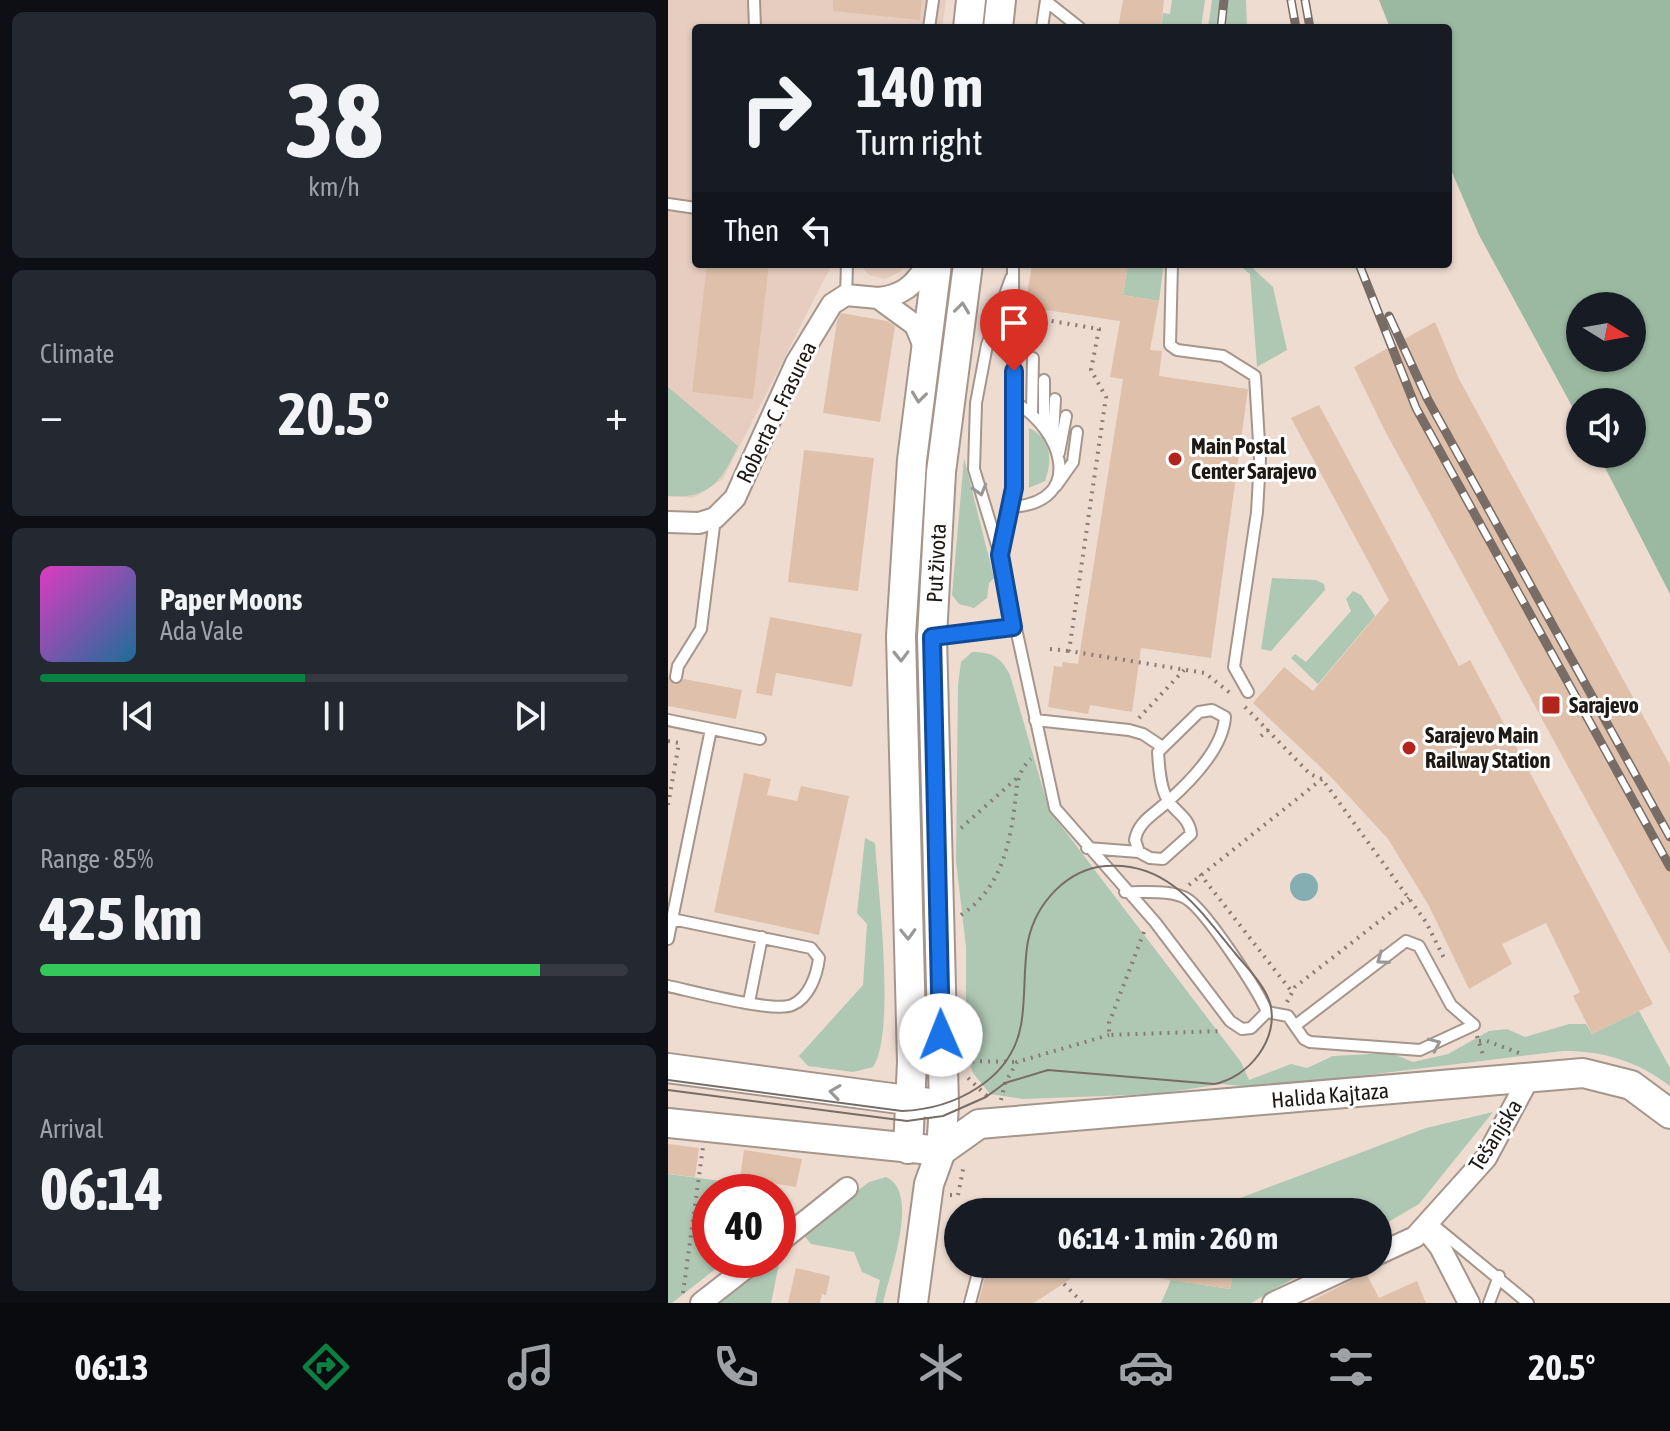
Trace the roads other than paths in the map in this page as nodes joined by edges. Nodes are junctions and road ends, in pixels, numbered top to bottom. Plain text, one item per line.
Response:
1 (754, 0) edge
2 (933, 0) edge
3 (971, 0) edge
4 (1001, 0) edge
5 (1046, 0) edge
6 (756, 24) edge
7 (930, 24) edge
8 (968, 24) edge
9 (998, 24) edge
10 (1043, 24) edge
11 (1075, 24) edge
12 (668, 204) edge
13 (692, 207) edge
14 (847, 268) edge
15 (924, 268) edge
16 (936, 268) edge
17 (967, 268) edge
18 (1012, 268) edge
19 (1172, 268) edge
20 (1011, 278) junction
21 (846, 295) junction
22 (878, 298) junction
23 (925, 349) junction
24 (1033, 358) dead end
25 (1044, 380) dead end
26 (1055, 399) dead end
27 (1014, 402) junction
28 (1032, 412) junction
29 (1066, 416) dead end
30 (1044, 423) junction
31 (1077, 432) dead end
32 (1053, 437) junction
33 (1058, 459) junction
34 (1054, 488) junction
35 (1012, 507) junction
36 (715, 518) junction
37 (668, 522) edge
38 (1000, 555) junction
39 (1013, 627) junction
40 (932, 637) junction
41 (676, 677) dead end
42 (1248, 692) dead end
43 (670, 706) dead end
44 (668, 719) edge
45 (1035, 720) junction
46 (711, 729) junction
47 (760, 739) dead end
48 (1161, 746) junction
49 (1168, 802) junction
50 (1087, 848) junction
51 (1139, 852) junction
52 (1125, 892) junction
53 (672, 919) junction
54 (762, 937) junction
55 (668, 939) edge
56 (668, 986) edge
57 (749, 1002) junction
58 (1267, 1012) junction
59 (1296, 1025) junction
60 (668, 1068) edge
61 (1530, 1076) junction
62 (912, 1101) junction
63 (944, 1105) junction
64 (1670, 1114) edge
65 (991, 1117) junction
66 (668, 1123) edge
67 (908, 1149) junction
68 (941, 1151) junction
69 (929, 1184) junction
70 (847, 1188) dead end
71 (1428, 1225) junction
72 (796, 1229) edge
73 (1392, 1248) edge
74 (1499, 1276) junction
75 (733, 1278) edge
76 (977, 1278) edge
77 (1327, 1278) edge
78 (701, 1303) edge
79 (913, 1303) edge
80 (970, 1303) edge
81 (1273, 1303) edge
82 (1469, 1303) edge
83 (1489, 1303) edge
84 (1528, 1303) edge

1 - 6 lane
2 - 7 lane
3 - 8 street
4 - 9 street
5 - 10 lane
5 - 11 lane
12 - 13 lane
14 - 21 lane
15 - 22 street
16 - 23 street, Put života
40 -> 17 street, Put života
18 - 20 lane
19 - 42 lane
20 - 27 lane
20 -> 38 lane
21 - 22 street
21 - 36 street, Roberta C. Frasurea
22 - 23 street
23 -> 62 street, Put života
24 - 28 lane
25 - 30 lane
26 - 32 lane
27 - 28 lane
27 - 35 lane
28 - 30 lane
29 - 33 lane
30 - 32 lane
31 - 34 lane
32 - 33 lane
33 - 34 lane
34 - 35 lane
35 - 38 lane
36 - 37 street
36 - 41 lane
38 - 39 lane
39 - 40 lane
39 - 45 lane
40 - 63 street, Put života
43 - 44 lane
44 - 46 lane
45 - 48 lane
45 - 50 lane
46 - 47 lane
46 - 53 lane
48 - 49 lane
48 - 49 lane
49 - 51 lane
49 - 51 lane
50 - 51 lane
50 - 52 lane
52 - 58 lane
52 - 58 lane
53 - 54 lane
53 - 55 lane
54 - 57 lane
54 - 57 lane
56 - 57 lane
58 - 59 lane
59 -> 59 lane
62 -> 60 street
61 - 64 street, Halida Kajtaza
61 - 65 street, Halida Kajtaza
61 - 71 street, Tešanjska
62 - 63 street
62 - 67 street, Put života
63 - 65 street
63 - 68 street, Put života
65 - 68 street
66 - 67 street
67 - 68 street
67 - 69 street
68 - 69 street, Put života
69 - 79 street, Put života
70 - 72 street
71 - 73 street, Tešanjska
71 - 74 lane
71 - 82 street
74 - 83 lane
74 - 84 lane
75 - 78 street
76 - 80 lane
77 - 81 street

